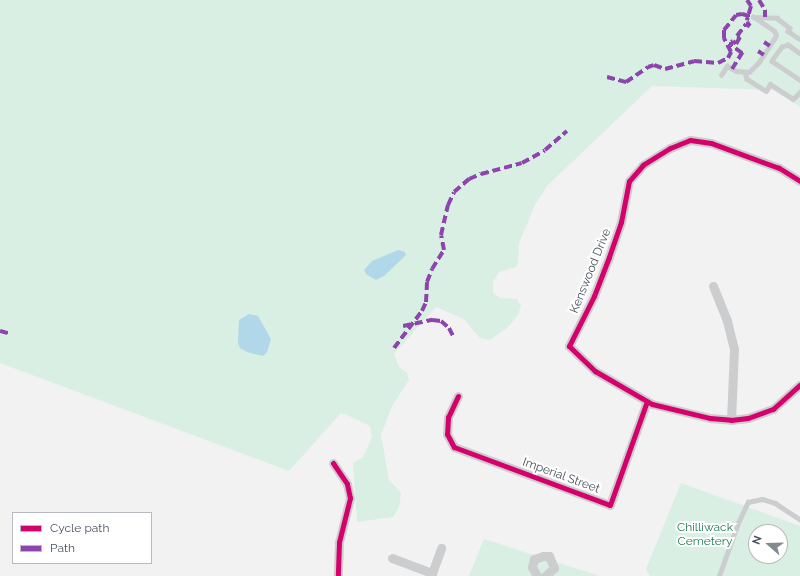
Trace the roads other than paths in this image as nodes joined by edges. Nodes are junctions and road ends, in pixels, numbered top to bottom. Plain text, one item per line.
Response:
1 (800, 39) edge
2 (800, 54) edge
3 (744, 72) junction
4 (721, 75) dead end
5 (800, 80) edge
6 (800, 92) edge
7 (800, 181) edge
8 (713, 286) dead end
9 (800, 385) edge
10 (458, 396) dead end
11 (647, 401) junction
12 (731, 420) junction
13 (333, 463) dead end
14 (800, 519) edge
15 (441, 548) dead end
16 (392, 558) dead end
17 (431, 574) edge
18 (338, 576) edge
19 (537, 576) edge
20 (545, 576) edge
21 (719, 576) edge

1 - 3 lane
2 - 5 lane
3 - 4 lane
3 - 6 lane
7 - 11 street, Kenswood Drive
8 - 12 street
9 - 12 street, Kenswood Drive
10 - 11 street, Imperial Street
11 - 12 street, Kenswood Drive
13 - 18 street
14 - 21 lane
15 - 17 street
16 - 17 street
19 - 20 street

